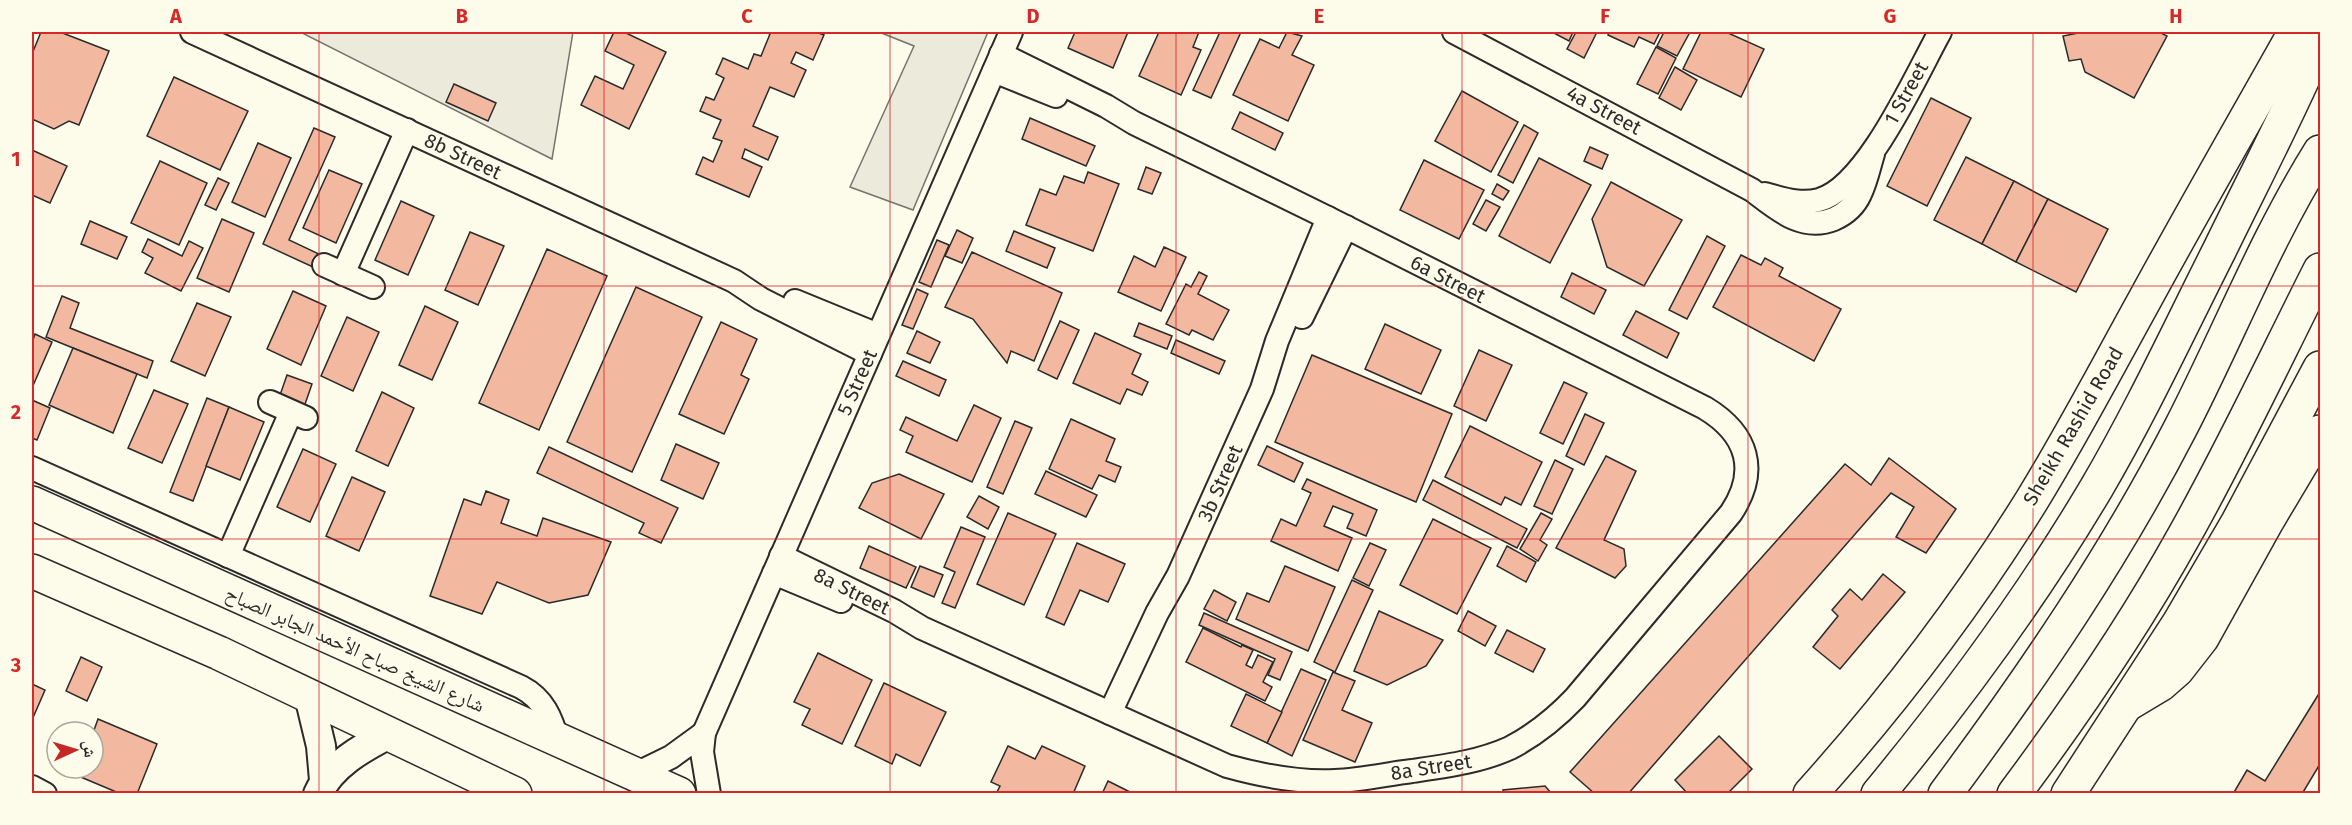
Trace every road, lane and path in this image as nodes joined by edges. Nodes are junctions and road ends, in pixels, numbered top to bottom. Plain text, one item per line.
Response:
1 (192, 32) edge
2 (1011, 32) edge
3 (1940, 32) edge
4 (2295, 32) edge
5 (1465, 34) edge
6 (2320, 40) edge
7 (998, 62) junction
8 (407, 130) junction
9 (2320, 152) edge
10 (1873, 154) junction
11 (1752, 190) junction
12 (1820, 200) joint
13 (1828, 221) joint
14 (1337, 222) junction
15 (2320, 270) edge
16 (373, 286) dead end
17 (874, 344) junction
18 (2320, 368) edge
19 (270, 402) dead end
20 (2320, 432) edge
21 (1745, 454) joint
22 (32, 468) edge
23 (32, 504) edge
24 (228, 556) junction
25 (778, 564) junction
26 (32, 571) edge
27 (309, 696) junction
28 (2126, 705) junction
29 (1117, 716) junction
30 (704, 733) junction
31 (389, 734) junction
32 (558, 741) junction
33 (634, 775) junction
34 (321, 787) edge
35 (32, 788) edge
36 (45, 794) edge
37 (515, 794) edge
38 (679, 794) edge
39 (709, 794) edge
40 (1810, 794) edge
41 (1878, 794) edge
42 (1945, 794) edge
43 (2014, 794) edge
44 (2068, 794) edge

1 - 8 street, 8b Street
2 - 7 street, 5 Street
3 - 10 street, 1 Street
4 - 40 main road, Sheikh Rashid Road
5 - 11 street, 4a Street
6 - 41 main road
7 - 14 street, 6a Street
7 - 17 street, 5 Street
8 - 16 street
8 - 17 street, 8b Street
9 - 42 main road
10 - 12 street, 1 Street
10 - 13 street, 1 Street
11 - 12 street, 4a Street
11 - 13 street, 4a Street
14 - 21 street, 6a Street
14 - 29 street, 3b Street
15 - 43 main road
17 - 25 street, 5 Street
18 - 28 main road
19 - 24 street
20 - 28 main road
21 - 29 street, 8a Street
22 - 24 street
23 - 32 main road, شارع الشيخ صباح الأحمد الجابر الصباح
24 - 32 street
25 - 29 street, 8a Street
25 - 30 street, 5 Street
26 - 27 main road
27 - 31 main road
27 - 34 street
28 - 44 main road
30 - 33 street
30 - 39 street, 5 Street
31 - 34 street
31 - 37 main road
32 - 33 main road, شارع الشيخ صباح الأحمد الجابر الصباح
33 - 38 main road, شارع الشيخ صباح الأحمد الجابر الصباح
35 - 36 street

